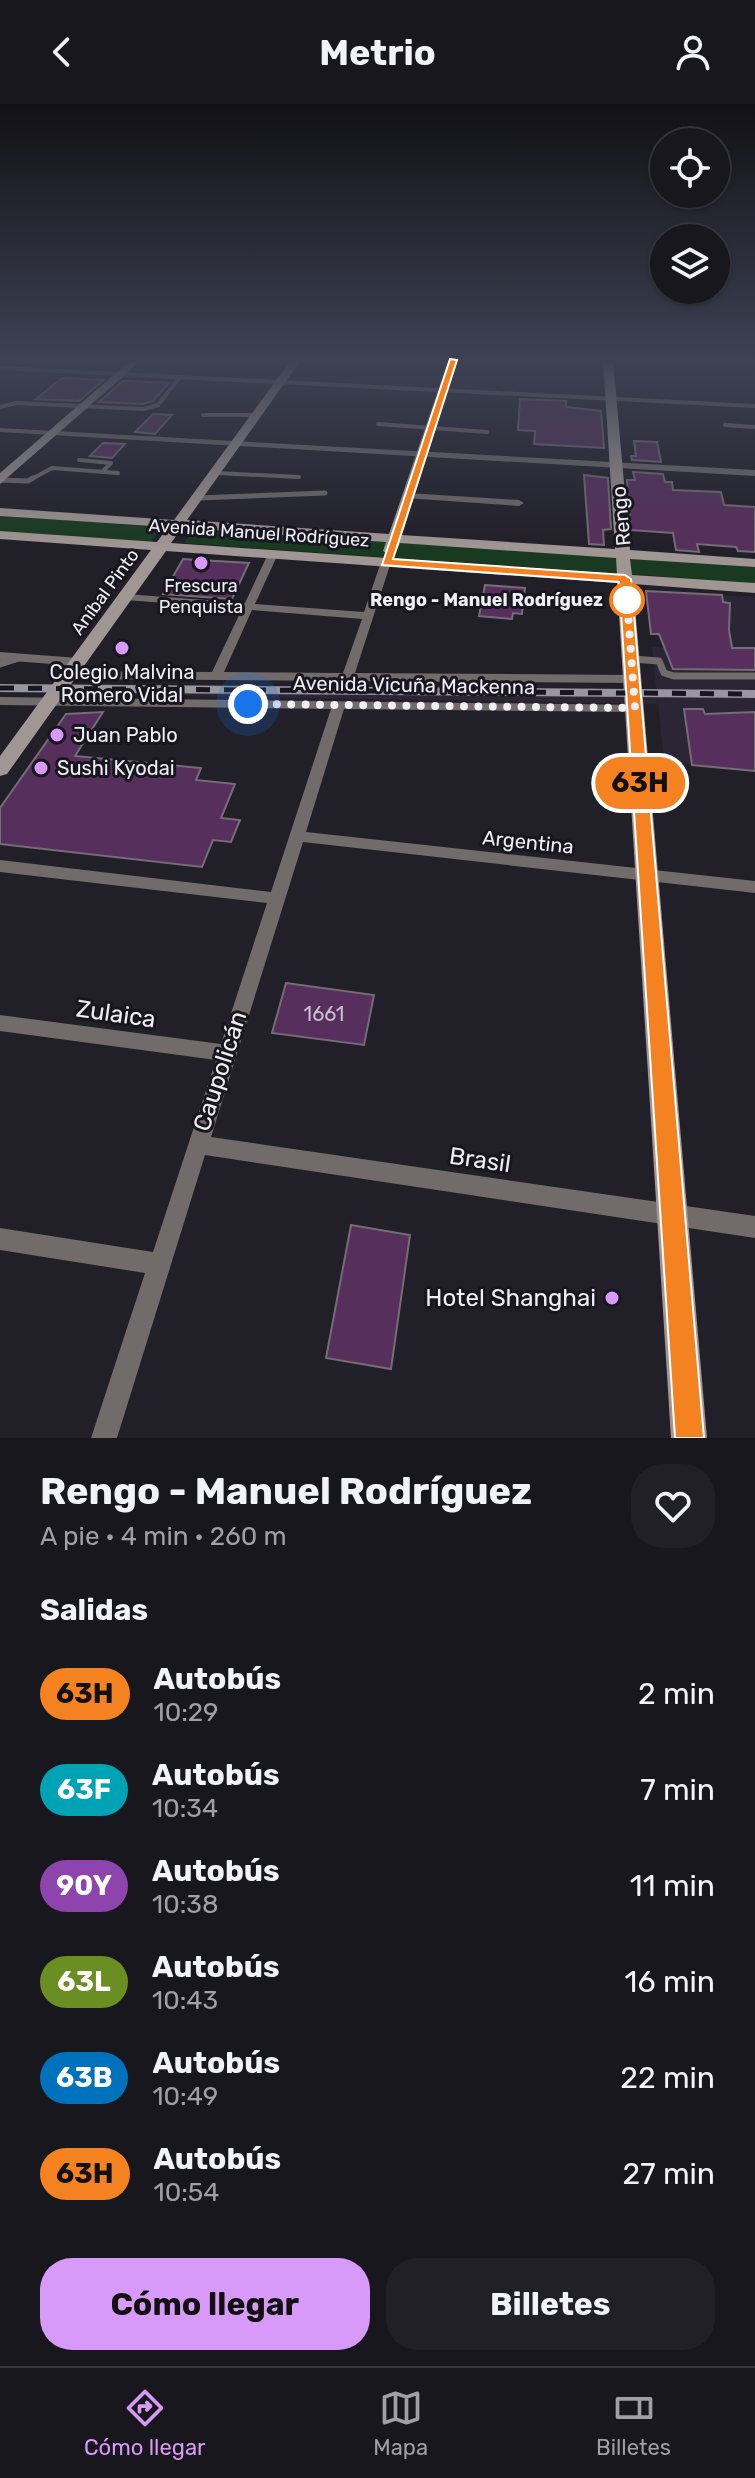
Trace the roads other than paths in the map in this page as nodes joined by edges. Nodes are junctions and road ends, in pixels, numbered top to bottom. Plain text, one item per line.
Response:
1 (67, 422) edge
2 (252, 422) edge
3 (433, 422) edge
4 (613, 422) edge
5 (378, 424) dead end
6 (725, 425) dead end
7 (755, 427) edge
8 (431, 428) junction
9 (0, 430) edge
10 (487, 432) dead end
11 (54, 433) junction
12 (237, 444) junction
13 (422, 454) junction
14 (79, 460) dead end
15 (616, 465) junction
16 (102, 472) junction
17 (118, 473) dead end
18 (216, 473) junction
19 (755, 473) edge
20 (299, 477) dead end
21 (0, 480) edge
22 (325, 493) dead end
23 (408, 496) junction
24 (198, 498) junction
25 (519, 503) dead end
26 (0, 512) edge
27 (179, 524) junction
28 (0, 535) edge
29 (394, 539) junction
30 (163, 546) junction
31 (273, 554) junction
32 (386, 562) junction
33 (755, 563) edge
34 (625, 566) junction
35 (755, 588) edge
36 (126, 597) junction
37 (247, 607) junction
38 (369, 616) junction
39 (0, 656) edge
40 (22, 658) junction
41 (0, 664) edge
42 (74, 669) junction
43 (632, 669) junction
44 (216, 676) junction
45 (755, 676) edge
46 (348, 677) junction
47 (0, 701) edge
48 (50, 702) junction
49 (339, 705) junction
50 (635, 708) junction
51 (0, 770) edge
52 (296, 836) junction
53 (0, 866) edge
54 (648, 875) junction
55 (755, 887) edge
56 (276, 898) junction
57 (0, 1023) edge
58 (226, 1053) junction
59 (197, 1144) junction
60 (673, 1215) junction
61 (755, 1227) edge
62 (0, 1239) edge
63 (158, 1264) junction
64 (104, 1438) edge
65 (689, 1438) edge

1 - 11 main road
2 - 12 main road, Aníbal Pinto
3 - 8 main road
4 - 15 main road, Rengo
5 - 8 lane
6 - 7 lane
8 - 10 lane
8 - 13 main road
9 - 11 street
11 - 12 street
11 - 21 main road
12 - 13 street
12 - 18 main road, Aníbal Pinto
13 - 15 street
13 - 23 main road
14 - 16 lane
15 - 19 street
15 - 34 main road, Rengo
16 - 17 lane
16 - 21 lane
18 - 20 lane
18 - 24 main road, Aníbal Pinto
22 - 24 lane
23 - 25 street
23 - 29 main road
24 - 27 main road, Aníbal Pinto
26 - 27 main road, Avenida Manuel Rodríguez
27 - 29 main road, Avenida Manuel Rodríguez
27 - 30 main road, Aníbal Pinto
28 - 30 main road, Avenida Manuel Rodríguez
29 - 32 main road
29 - 34 main road, Avenida Manuel Rodríguez
30 - 31 main road, Avenida Manuel Rodríguez
30 - 36 main road, Aníbal Pinto
31 - 32 main road, Avenida Manuel Rodríguez
31 - 37 street
32 - 34 main road, Avenida Manuel Rodríguez
32 - 38 street
33 - 34 main road, Avenida Manuel Rodríguez
34 - 35 main road, Avenida Manuel Rodríguez
34 - 43 main road, Rengo
36 - 37 street
36 - 42 main road, Aníbal Pinto
37 - 38 street
37 - 44 street
38 - 46 street
39 - 40 street, Avenida Vicuña Mackenna
40 - 41 lane
40 - 42 street, Avenida Vicuña Mackenna
42 - 44 street, Avenida Vicuña Mackenna
42 - 48 main road, Aníbal Pinto
43 - 45 lane
43 - 46 street, Avenida Vicuña Mackenna
43 - 50 main road, Rengo
44 - 46 street, Avenida Vicuña Mackenna
47 - 48 street, Avenida Vicuña Mackenna
48 - 49 street, Avenida Vicuña Mackenna
48 - 51 main road, Aníbal Pinto
49 - 50 street, Avenida Vicuña Mackenna
49 - 52 street, Caupolicán
50 - 54 main road, Rengo
52 - 54 street, Argentina
52 - 56 street, Caupolicán
53 - 56 street
54 - 55 street, Argentina
54 - 60 main road, Rengo
56 - 58 street, Caupolicán
57 - 58 street, Zulaica
58 - 59 street, Caupolicán
59 - 60 street, Brasil
59 - 63 street, Caupolicán
60 - 61 street, Brasil
60 - 65 main road, Rengo
62 - 63 street
63 - 64 street, Caupolicán

